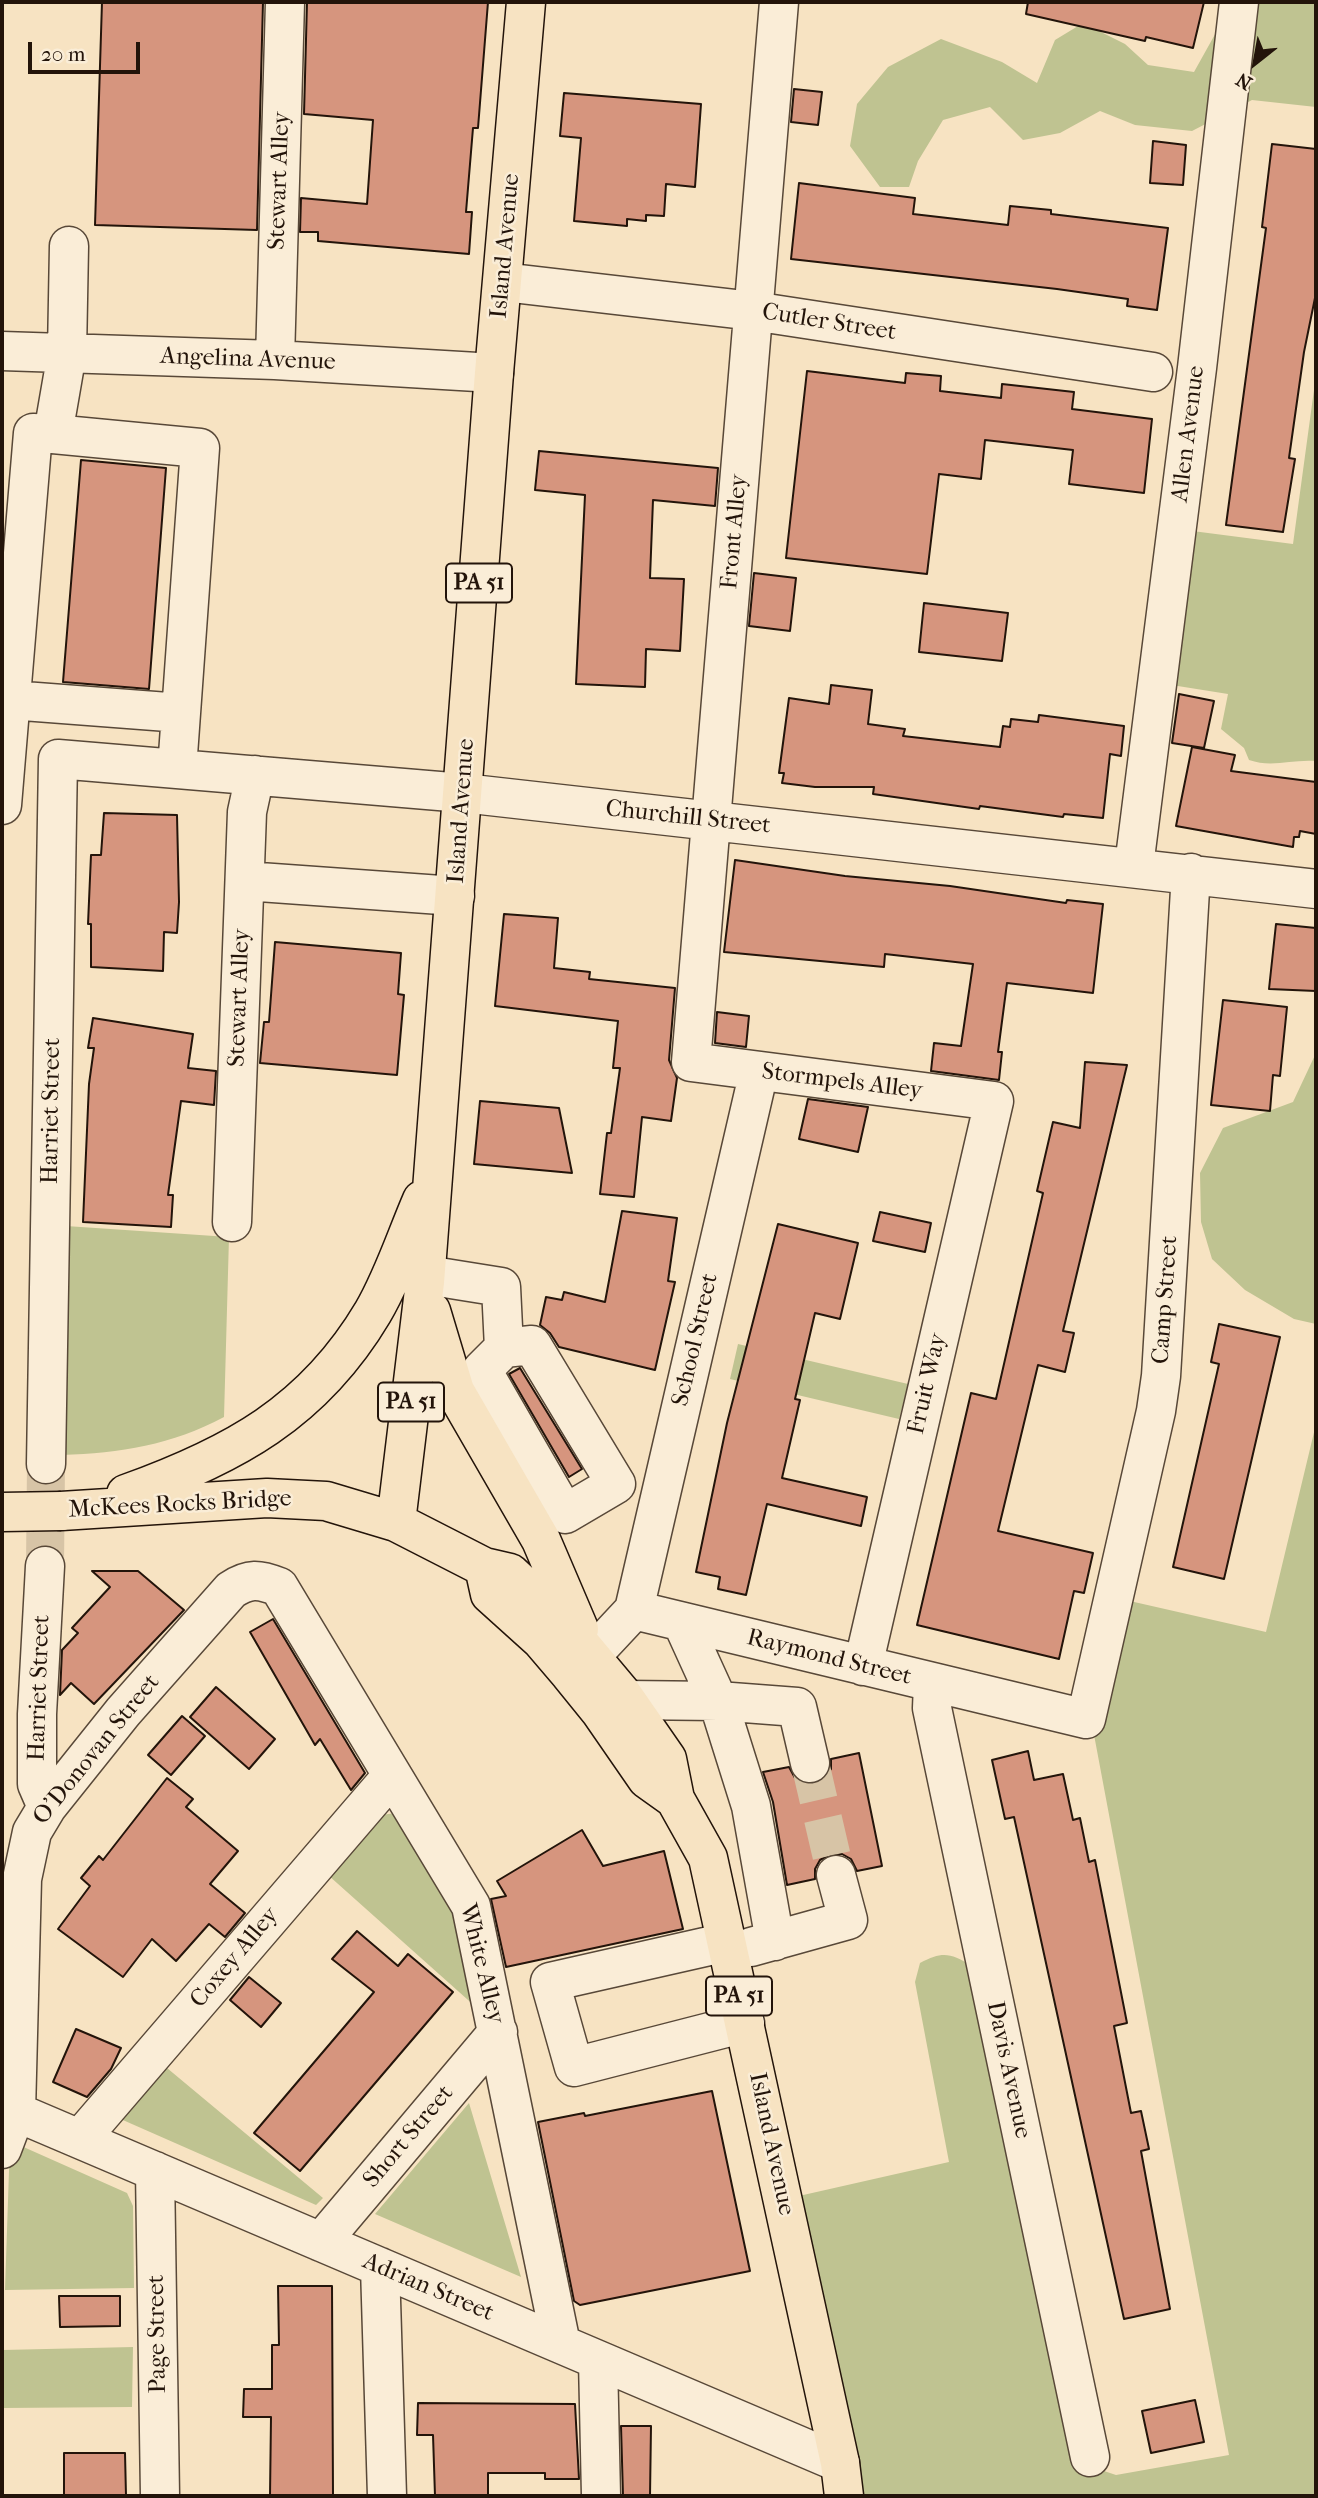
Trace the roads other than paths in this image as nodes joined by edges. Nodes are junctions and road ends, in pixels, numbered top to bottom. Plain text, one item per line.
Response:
1 (285, 2) edge
2 (526, 2) edge
3 (779, 2) edge
4 (1239, 2) edge
5 (69, 246) dead end
6 (503, 282) junction
7 (753, 311) junction
8 (2, 351) edge
9 (67, 353) junction
10 (275, 360) junction
11 (1153, 372) dead end
12 (494, 373) junction
13 (53, 434) junction
14 (9, 700) junction
15 (181, 713) junction
16 (58, 759) joint
17 (177, 769) junction
18 (255, 775) junction
19 (463, 793) junction
20 (2, 805) edge
21 (711, 821) junction
22 (1134, 866) junction
23 (1191, 873) junction
24 (245, 881) junction
25 (1316, 889) edge
26 (455, 896) junction
27 (691, 1062) joint
28 (759, 1071) junction
29 (994, 1101) joint
30 (433, 1172) junction
31 (232, 1222) dead end
32 (426, 1278) junction
33 (504, 1348) junction
34 (46, 1464) tunnel mouth
35 (616, 1484) junction
36 (659, 1494) junction
37 (72, 1510) junction
38 (2, 1512) edge
39 (396, 1522) junction
40 (553, 1527) junction
41 (45, 1566) tunnel mouth
42 (484, 1567) junction
43 (279, 1587) joint
44 (634, 1610) junction
45 (682, 1622) junction
46 (592, 1656) junction
47 (863, 1666) junction
48 (933, 1684) junction
49 (626, 1700) junction
50 (718, 1701) junction
51 (1086, 1719) joint
52 (810, 1763) tunnel mouth
53 (391, 1777) junction
54 (675, 1799) junction
55 (47, 1807) junction
56 (836, 1875) tunnel mouth
57 (775, 1941) junction
58 (728, 1948) junction
59 (745, 2023) junction
60 (498, 2032) junction
61 (16, 2112) junction
62 (80, 2140) junction
63 (2, 2148) edge
64 (155, 2171) junction
65 (321, 2242) junction
66 (380, 2267) junction
67 (561, 2344) junction
68 (598, 2360) junction
69 (1090, 2457) dead end
70 (842, 2480) edge
71 (160, 2496) edge
72 (387, 2496) edge
73 (601, 2496) edge

1 - 10 street, Stewart Alley
2 - 6 main road, Island Avenue / PA 51
3 - 7 street, Front Alley
4 - 22 street, Allen Avenue
5 - 9 street
6 - 7 street, Cutler Street
6 - 12 main road, Island Avenue / PA 51
7 - 11 street, Cutler Street
7 - 21 street, Front Alley
8 - 9 street, Angelina Avenue
9 - 10 street, Angelina Avenue
9 - 13 street
10 - 12 street, Angelina Avenue
12 - 19 main road, Island Avenue / PA 51
13 - 14 street
13 - 15 street
14 - 15 street
14 - 20 street
15 - 17 street
16 - 17 street, Churchill Street
16 - 34 street, Harriet Street
17 - 18 street, Churchill Street
18 - 19 street, Churchill Street
18 - 24 street, Stewart Alley
19 - 21 street, Churchill Street
19 - 26 main road, Island Avenue / PA 51
21 - 22 street, Churchill Street
21 - 27 street, Front Alley
22 - 23 street, Churchill Street
23 - 25 street, Churchill Street
23 - 51 street, Camp Street
24 - 26 street
24 - 31 street, Stewart Alley
26 - 30 main road, Island Avenue / PA 51
27 - 28 street, Stormpels Alley
28 - 29 street, Stormpels Alley
28 - 36 street, School Street
29 - 47 street, Fruit Way
30 - 32 main road, Island Avenue / PA 51
30 - 37 main road
32 - 33 street
32 - 39 main road, Island Avenue / PA 51
32 - 40 main road
33 - 35 street
33 - 40 street
35 - 36 street
35 - 40 street
36 - 44 street, School Street
37 - 38 main road, McKees Rocks Bridge, bridge
37 - 39 main road, McKees Rocks Bridge
39 - 42 main road, Island Avenue / PA 51
40 - 46 main road
41 - 55 street, Harriet Street
42 - 46 main road, Island Avenue / PA 51
42 - 54 main road, Island Avenue / PA 51
43 - 53 street, White Alley
43 - 55 street, O'Donovan Street
44 - 45 street, Raymond Street
44 - 46 street
45 - 47 street, Raymond Street
45 - 50 street
46 - 49 main road, Island Avenue / PA 51
47 - 48 street, Raymond Street
48 - 51 street, Raymond Street
48 - 69 street, Davis Avenue
49 - 50 street
49 - 54 main road, Island Avenue / PA 51
50 - 52 street
50 - 57 street
53 - 60 street, White Alley
53 - 62 street, Coxey Alley
54 - 58 main road, Island Avenue / PA 51
55 - 61 street, O'Donovan Street
56 - 57 street
57 - 58 street
58 - 59 main road, Island Avenue / PA 51
58 - 59 street
59 - 70 main road, Island Avenue / PA 51
60 - 65 street, Short Street
60 - 67 street, White Alley
61 - 62 street, Adrian Street
61 - 63 street, O'Donovan Street
62 - 64 street, Adrian Street
64 - 65 street, Adrian Street
64 - 71 street, Page Street
65 - 66 street, Adrian Street
66 - 67 street, Adrian Street
66 - 72 street
67 - 68 street, Adrian Street
68 - 70 street, Adrian Street
68 - 73 street

